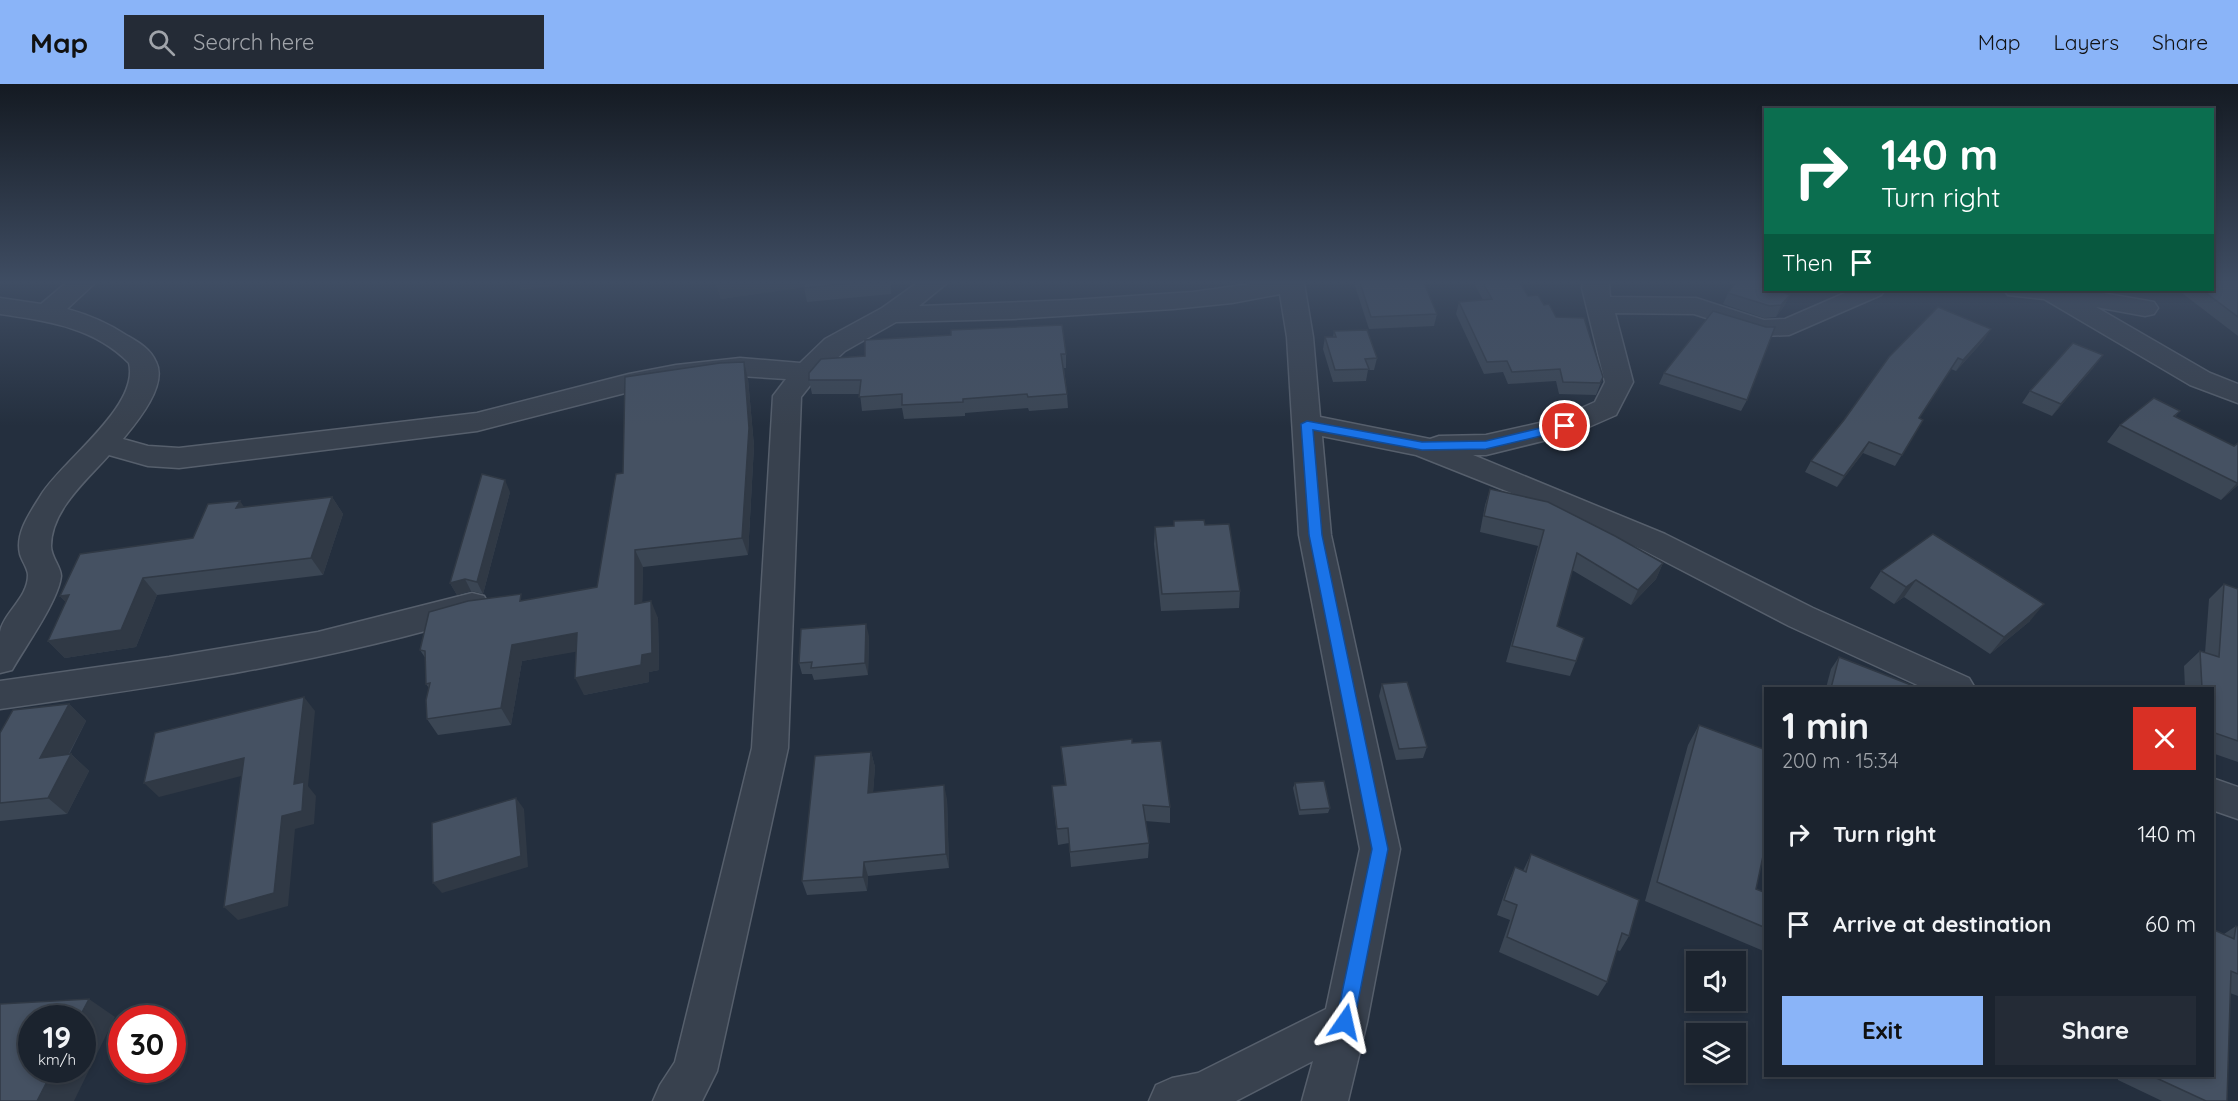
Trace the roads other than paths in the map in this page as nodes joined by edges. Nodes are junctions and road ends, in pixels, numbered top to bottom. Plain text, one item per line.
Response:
1 (102, 330) edge
2 (861, 330) edge
3 (1299, 330) edge
4 (1607, 330) edge
5 (2118, 330) edge
6 (806, 372) junction
7 (2238, 394) edge
8 (1307, 424) junction
9 (102, 443) junction
10 (1422, 446) junction
11 (472, 605) edge
12 (0, 660) edge
13 (1955, 687) edge
14 (0, 695) edge
15 (2214, 795) edge
16 (2238, 804) edge
17 (1345, 1022) junction
18 (676, 1101) edge
19 (1172, 1101) edge
20 (1325, 1101) edge

1 - 9 street
2 - 6 street
3 - 8 street
4 - 10 street
5 - 7 street
6 - 9 street
6 - 18 street
8 - 10 street
8 - 17 street
9 - 12 street
10 - 13 street
11 - 14 street
15 - 16 street
17 - 19 street
17 - 20 street

